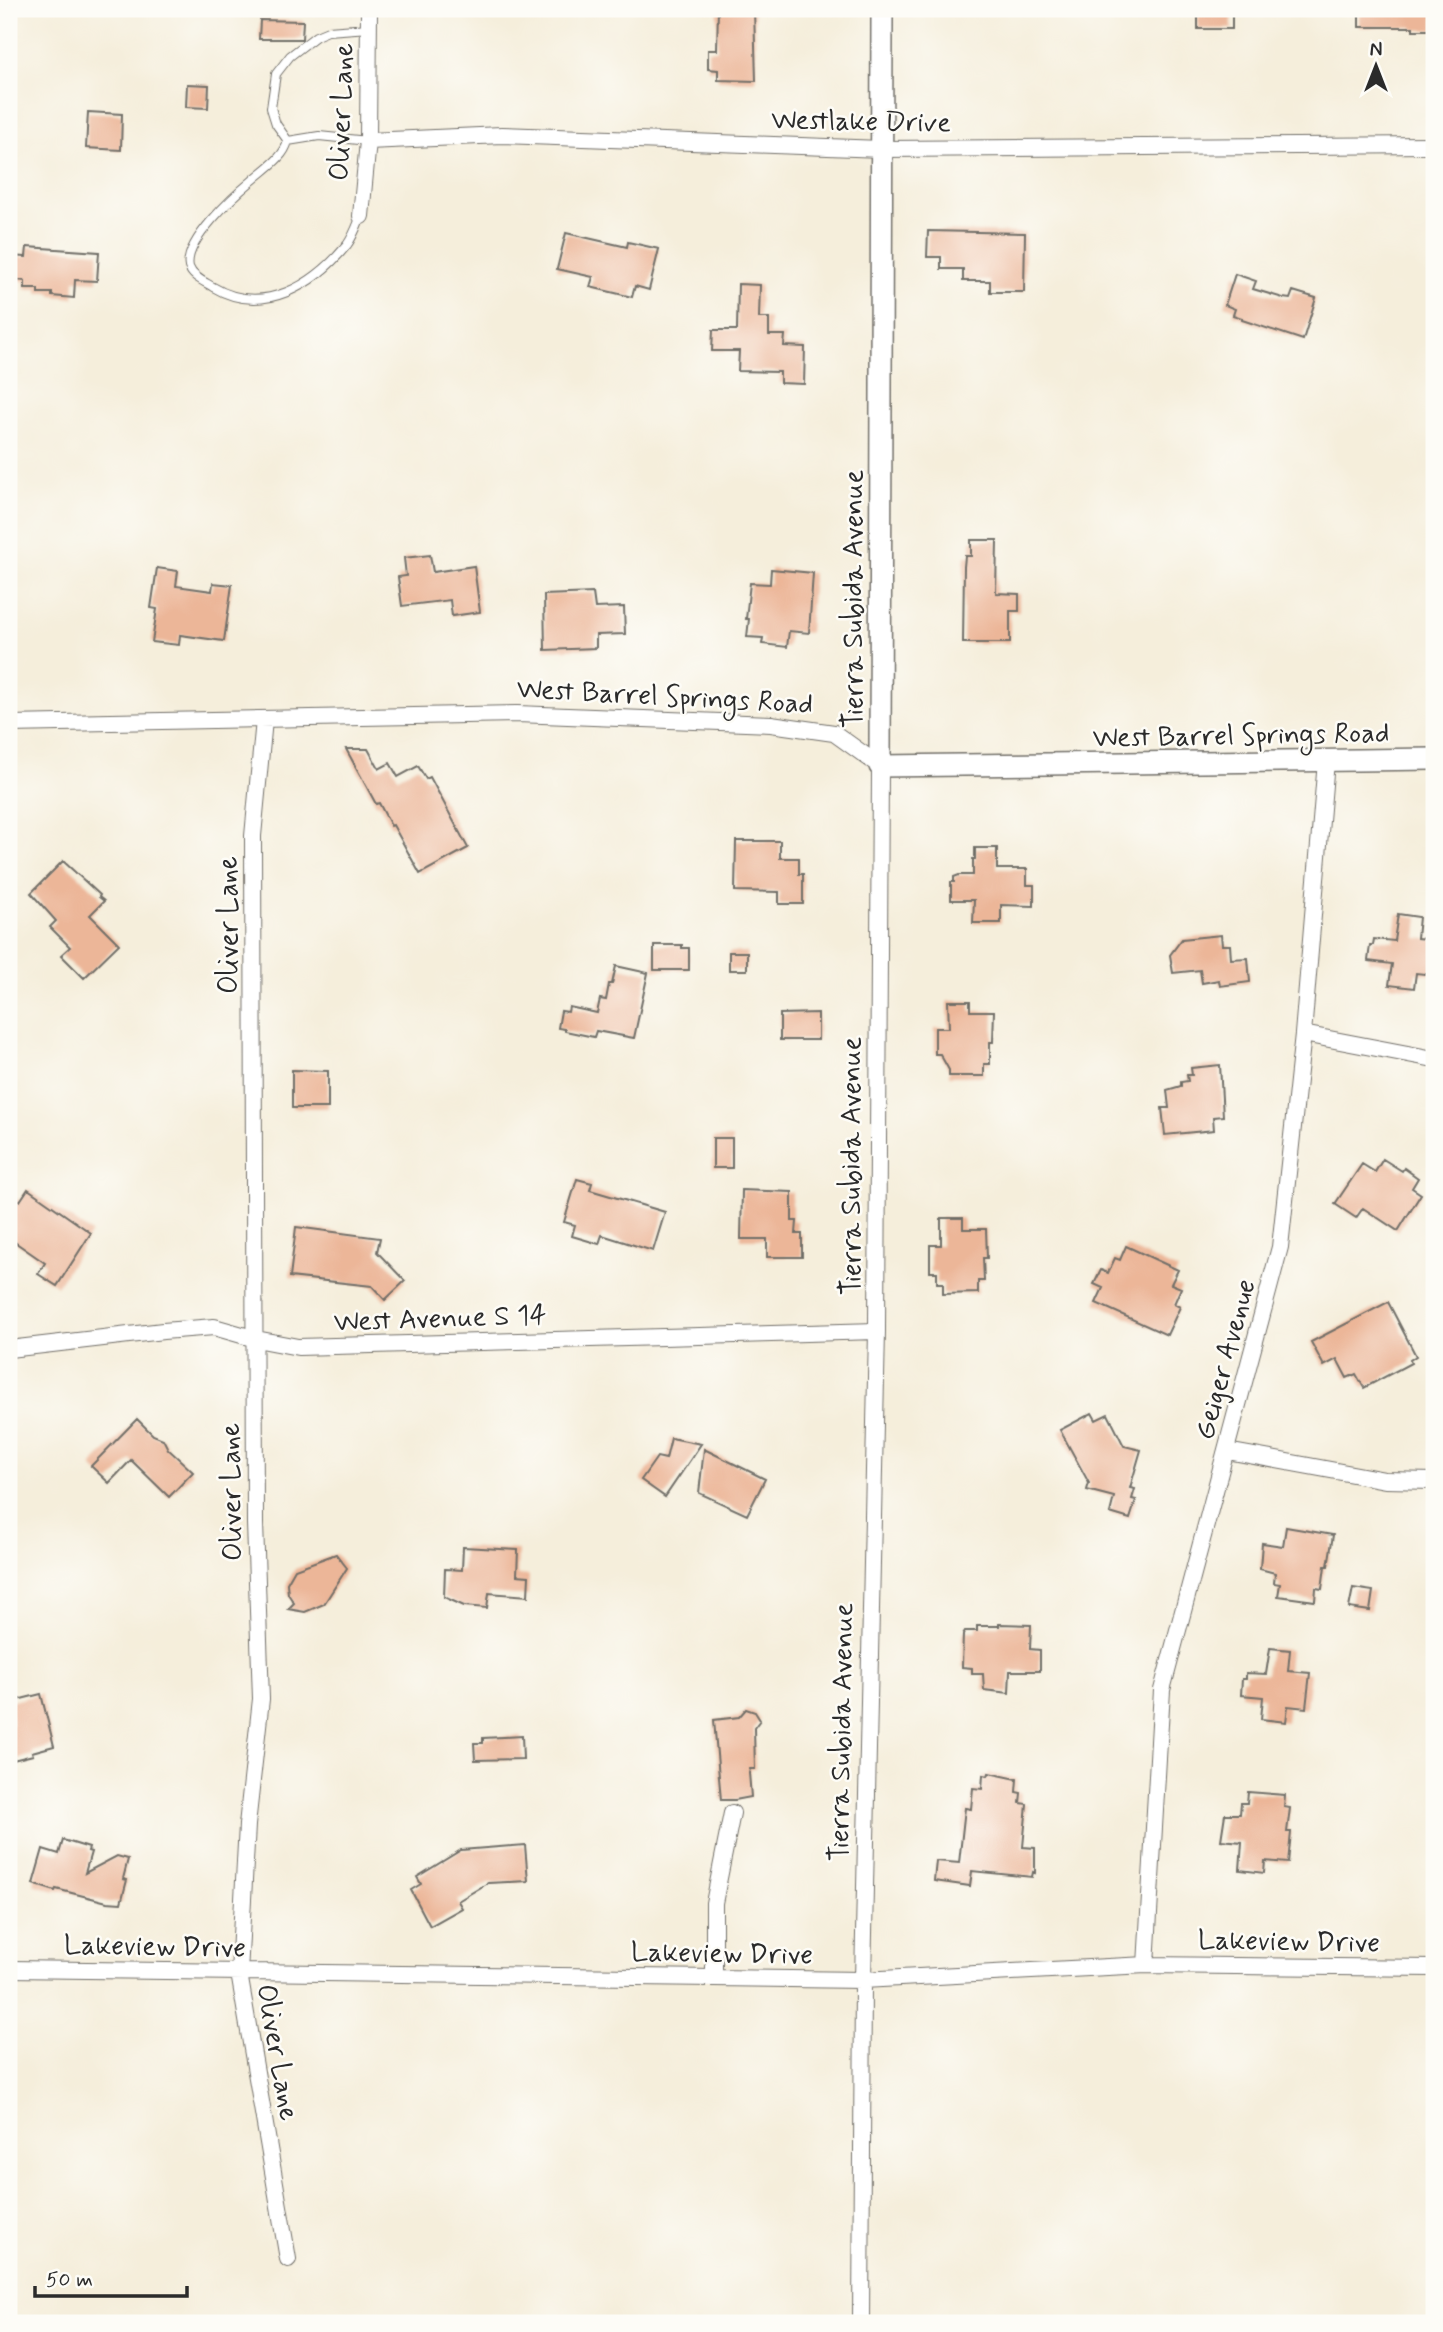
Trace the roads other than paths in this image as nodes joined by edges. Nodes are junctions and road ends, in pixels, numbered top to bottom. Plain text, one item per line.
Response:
1 (369, 9) edge
2 (882, 9) edge
3 (369, 28) junction
4 (288, 141) junction
5 (368, 141) junction
6 (1434, 145) edge
7 (881, 149) junction
8 (361, 216) joint
9 (264, 720) junction
10 (9, 724) edge
11 (1434, 760) edge
12 (1326, 761) junction
13 (880, 766) junction
14 (1303, 1034) junction
15 (1434, 1059) edge
16 (877, 1331) junction
17 (256, 1339) junction
18 (9, 1349) edge
19 (1227, 1451) junction
20 (1434, 1481) edge
21 (732, 1813) dead end
22 (1146, 1965) junction
23 (1434, 1968) edge
24 (9, 1969) edge
25 (239, 1973) junction
26 (714, 1978) junction
27 (863, 1980) junction
28 (288, 2259) dead end
29 (861, 2323) edge

1 - 3 street, Oliver Lane
2 - 7 street, Tierra Subida Avenue
3 - 4 lane
3 - 5 street, Oliver Lane
4 - 5 lane, Westlake Drive
4 - 8 lane
5 - 7 street, Westlake Drive
5 - 8 street, Oliver Lane
6 - 7 street, Westlake Drive
7 - 13 street, Tierra Subida Avenue
9 - 10 street, West Barrel Springs Road
9 - 13 street, West Barrel Springs Road
9 - 17 street, Oliver Lane
11 - 12 street, West Barrel Springs Road
12 - 13 street, West Barrel Springs Road
12 - 14 street, Geiger Avenue
13 - 16 street, Tierra Subida Avenue
14 - 15 street
14 - 19 street, Geiger Avenue
16 - 17 street, West Avenue S 14
16 - 27 street, Tierra Subida Avenue
17 - 18 street, West Avenue S 14
17 - 25 street, Oliver Lane
19 - 20 street
19 - 22 street, Geiger Avenue
21 - 26 street
22 - 23 street, Lakeview Drive
22 - 27 street, Lakeview Drive
24 - 25 street, Lakeview Drive
25 - 26 street, Lakeview Drive
25 - 28 street, Oliver Lane
26 - 27 street, Lakeview Drive
27 - 29 street, Tierra Subida Avenue

